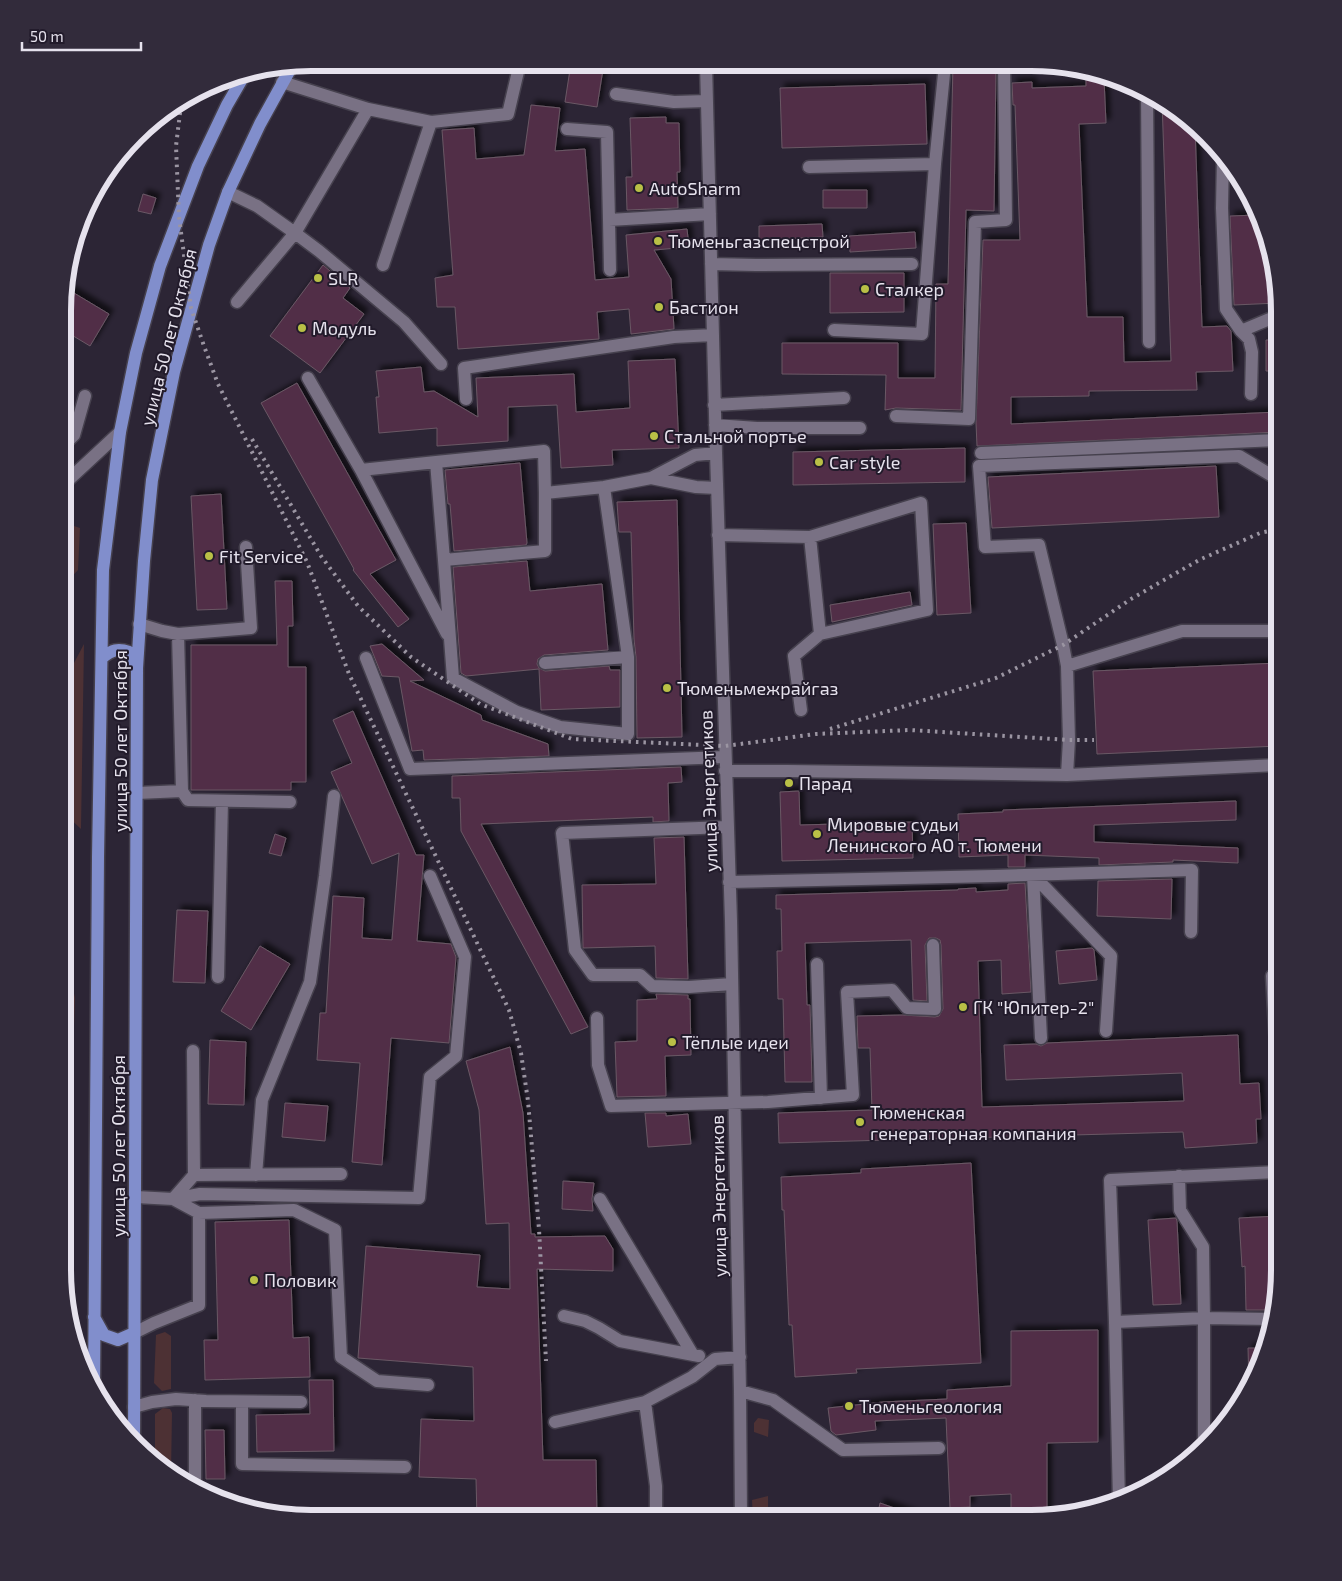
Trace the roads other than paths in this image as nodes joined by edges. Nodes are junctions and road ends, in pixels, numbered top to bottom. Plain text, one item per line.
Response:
1 (518, 71) edge
2 (706, 71) edge
3 (944, 71) edge
4 (1004, 71) edge
5 (288, 72) edge
6 (240, 82) edge
7 (282, 82) junction
8 (616, 94) dead end
9 (707, 101) junction
10 (1147, 101) edge
11 (368, 109) junction
12 (431, 122) junction
13 (567, 129) dead end
14 (935, 164) junction
15 (809, 167) dead end
16 (1223, 168) edge
17 (228, 192) junction
18 (710, 214) junction
19 (609, 220) junction
20 (295, 233) junction
21 (711, 264) junction
22 (912, 264) dead end
23 (383, 265) dead end
24 (610, 270) dead end
25 (237, 302) dead end
26 (1271, 319) edge
27 (834, 330) dead end
28 (1241, 331) junction
29 (713, 335) junction
30 (1149, 342) dead end
31 (442, 364) dead end
32 (308, 378) dead end
33 (1251, 394) dead end
34 (85, 396) dead end
35 (844, 398) dead end
36 (466, 399) dead end
37 (714, 405) junction
38 (896, 416) dead end
39 (715, 425) junction
40 (860, 428) dead end
41 (120, 432) junction
42 (71, 438) edge
43 (1271, 440) edge
44 (716, 453) junction
45 (980, 453) dead end
46 (436, 462) junction
47 (361, 470) junction
48 (1271, 475) edge
49 (71, 478) edge
50 (650, 478) junction
51 (604, 487) junction
52 (717, 488) junction
53 (545, 492) junction
54 (718, 535) junction
55 (810, 537) junction
56 (246, 547) dead end
57 (444, 560) junction
58 (139, 624) junction
59 (1271, 631) edge
60 (178, 634) junction
61 (820, 634) junction
62 (450, 638) junction
63 (628, 656) junction
64 (102, 657) junction
65 (366, 658) dead end
66 (545, 663) dead end
67 (1066, 666) junction
68 (137, 668) junction
69 (801, 710) dead end
70 (725, 757) junction
71 (1271, 765) edge
72 (725, 771) junction
73 (1067, 775) junction
74 (182, 790) junction
75 (137, 793) junction
76 (334, 796) dead end
77 (222, 801) junction
78 (290, 802) dead end
79 (727, 827) junction
80 (1033, 875) junction
81 (430, 876) dead end
82 (729, 882) junction
83 (1191, 932) dead end
84 (933, 945) dead end
85 (817, 964) dead end
86 (218, 977) dead end
87 (732, 984) junction
88 (597, 1018) dead end
89 (1106, 1032) dead end
90 (1041, 1038) dead end
91 (193, 1051) dead end
92 (821, 1098) junction
93 (733, 1102) junction
94 (1271, 1172) edge
95 (341, 1174) dead end
96 (194, 1175) junction
97 (256, 1175) junction
98 (1179, 1176) junction
99 (136, 1197) junction
100 (173, 1199) junction
101 (600, 1199) dead end
102 (199, 1213) junction
103 (564, 1316) dead end
104 (94, 1317) junction
105 (1204, 1318) junction
106 (1266, 1319) edge
107 (1115, 1322) junction
108 (134, 1333) junction
109 (693, 1355) junction
110 (740, 1356) junction
111 (715, 1359) junction
112 (94, 1371) edge
113 (428, 1385) dead end
114 (740, 1391) junction
115 (195, 1400) junction
116 (242, 1402) junction
117 (301, 1402) dead end
118 (644, 1402) junction
119 (134, 1407) junction
120 (554, 1422) dead end
121 (134, 1431) edge
122 (1204, 1435) edge
123 (939, 1448) dead end
124 (405, 1467) dead end
125 (195, 1480) edge
126 (1119, 1493) edge
127 (656, 1510) edge
128 (741, 1510) edge

1 - 12 street
2 - 9 street, улица Энергетиков
3 - 14 street
4 - 38 street
5 - 7 main road, улица 50 лет Октября
6 - 41 main road, улица 50 лет Октября
7 - 11 street
7 - 17 main road, улица 50 лет Октября
8 - 9 street
9 - 18 street, улица Энергетиков
10 - 30 street
11 - 12 street
11 - 20 street
12 - 23 street
13 - 19 street
14 - 15 street
14 - 27 street
16 - 28 street
17 - 20 street
17 - 58 main road, улица 50 лет Октября
18 - 19 street
18 - 21 street, улица Энергетиков
19 - 24 street
20 - 25 street
20 - 31 street
21 - 22 street
21 - 29 street, улица Энергетиков
26 - 28 street
28 - 33 street
29 - 36 street
29 - 37 street, улица Энергетиков
32 - 47 street
34 - 42 street
35 - 37 street
37 - 39 street, улица Энергетиков
39 - 40 street
39 - 44 street, улица Энергетиков
41 - 49 street
41 - 64 main road, улица 50 лет Октября
43 - 45 street
44 - 50 street
44 - 52 street, улица Энергетиков
46 - 47 street
46 - 53 street
46 - 57 street
47 - 62 street
48 - 67 street
50 - 51 street
50 - 52 street
51 - 53 street
51 - 63 street
52 - 54 street, улица Энергетиков
53 - 57 street
54 - 55 street
54 - 70 street, улица Энергетиков
55 - 61 street
55 - 61 street
56 - 60 street
57 - 62 street
58 - 60 street
58 - 68 main road, улица 50 лет Октября
59 - 67 street
60 - 74 street
61 - 69 street
62 - 63 street
63 - 66 street
64 - 68 main road
64 - 104 main road, улица 50 лет Октября
65 - 70 street
67 - 73 street
68 - 75 main road, улица 50 лет Октября
70 - 72 street, улица Энергетиков
71 - 73 street
72 - 73 street
72 - 79 street, улица Энергетиков
74 - 75 street
74 - 77 street
75 - 99 main road, улица 50 лет Октября
76 - 97 street
77 - 78 street
77 - 86 street
79 - 82 street, улица Энергетиков
79 - 87 street
80 - 82 street
80 - 83 street
80 - 89 street
80 - 90 street
81 - 100 street
82 - 87 street, улица Энергетиков
84 - 92 street
85 - 92 street
87 - 93 street, улица Энергетиков
88 - 93 street
91 - 96 street
92 - 93 street
93 - 110 street, улица Энергетиков
94 - 98 street
95 - 97 street
96 - 97 street
96 - 100 street
98 - 105 street
98 - 107 street
99 - 100 street
99 - 108 main road, улица 50 лет Октября
100 - 102 street
101 - 109 street
102 - 108 street
102 - 113 street
103 - 109 street
104 - 108 main road
104 - 112 main road, улица 50 лет Октября
105 - 106 street
105 - 107 street
105 - 122 street
107 - 126 street
108 - 119 main road, улица 50 лет Октября
109 - 111 street
110 - 111 street
110 - 114 street, улица Энергетиков
111 - 118 street
114 - 123 street
114 - 128 street, улица Энергетиков
115 - 116 street
115 - 119 street
115 - 125 street
116 - 117 street
116 - 124 street
118 - 120 street
118 - 127 street
119 - 121 main road, улица 50 лет Октября

